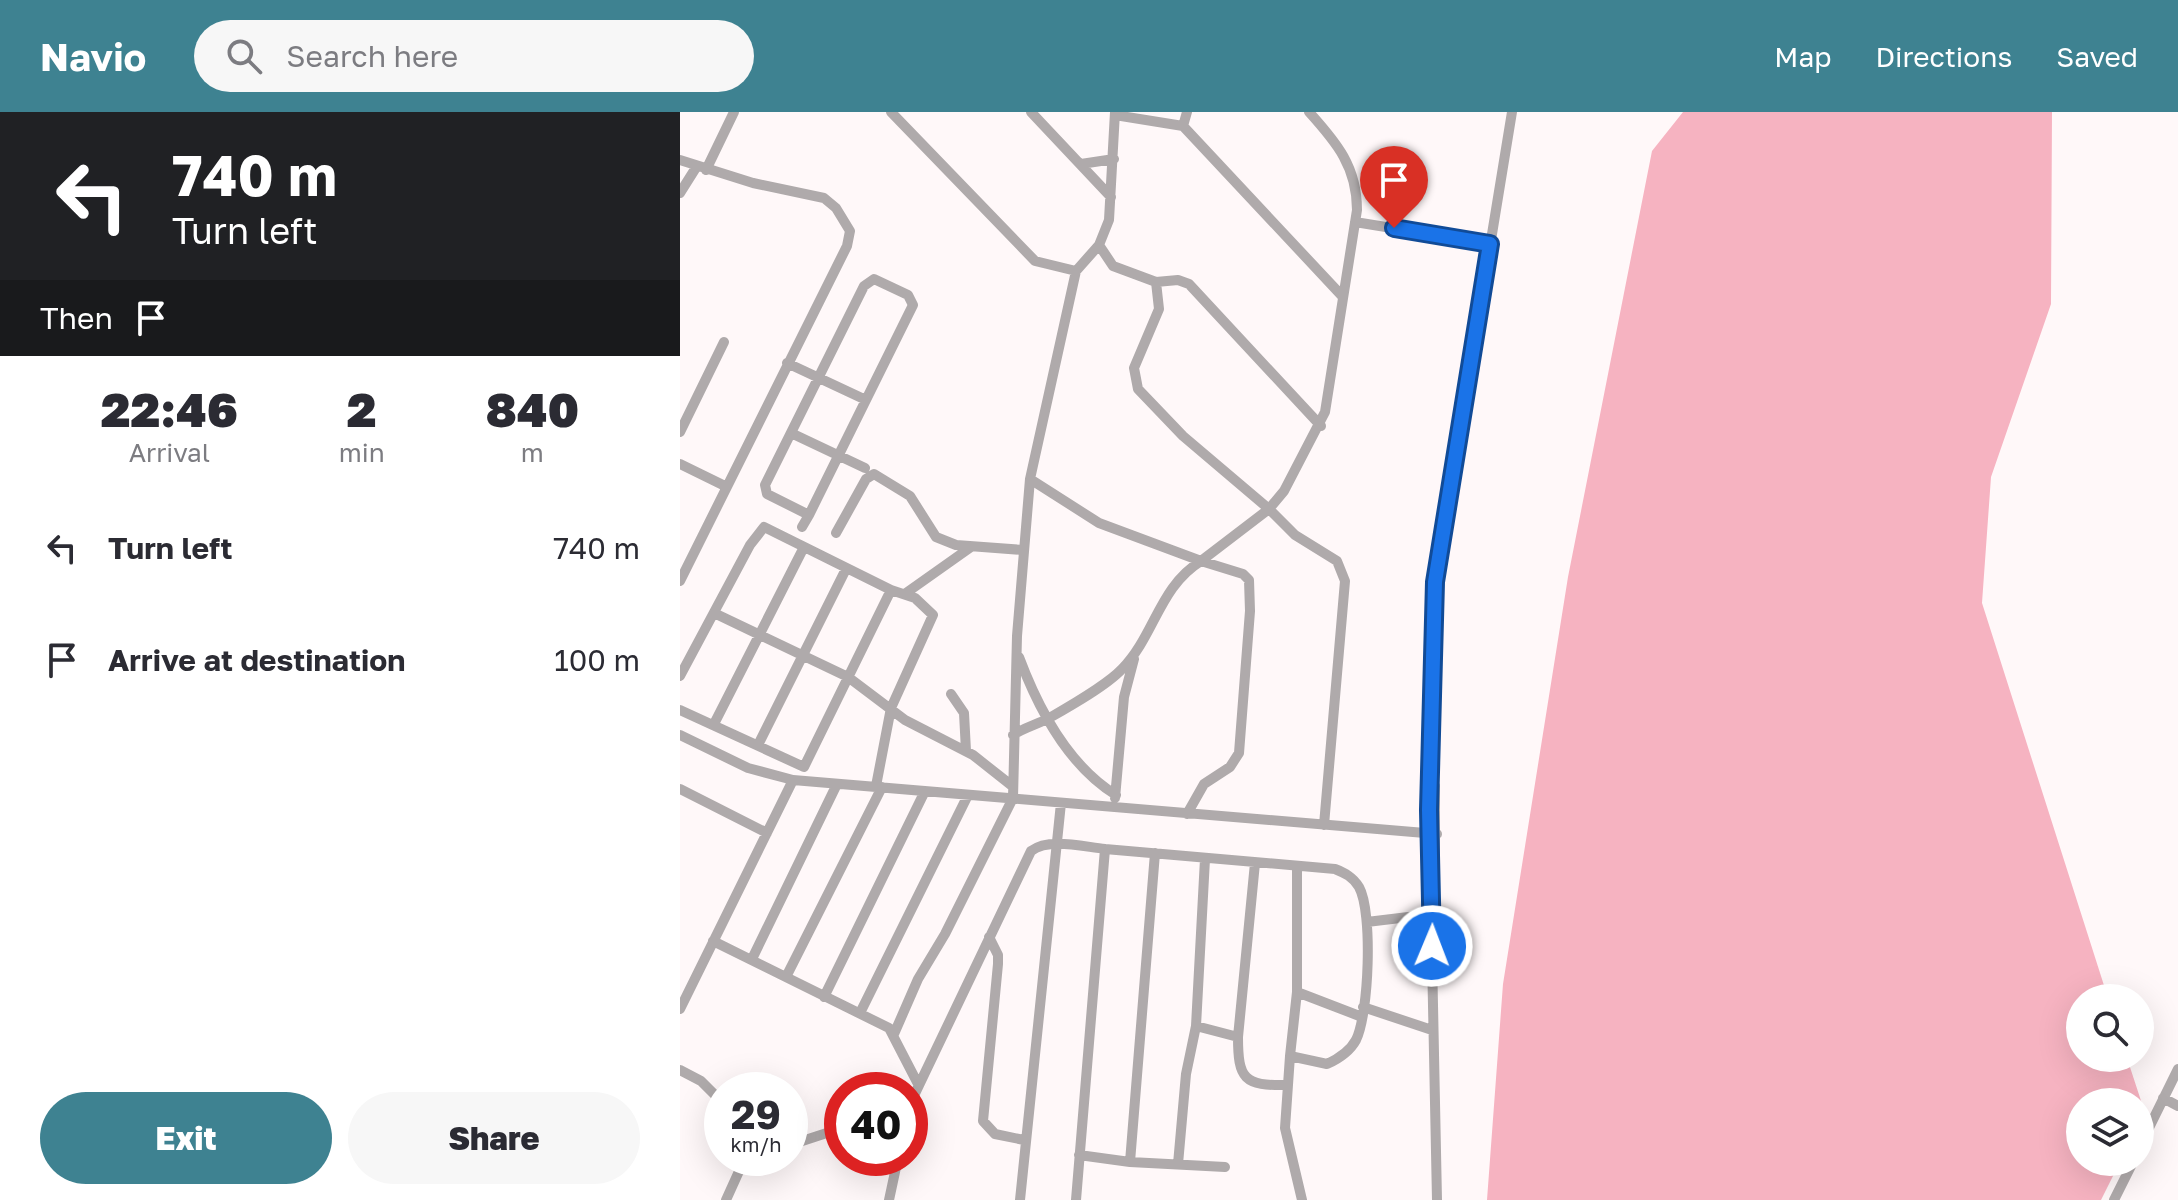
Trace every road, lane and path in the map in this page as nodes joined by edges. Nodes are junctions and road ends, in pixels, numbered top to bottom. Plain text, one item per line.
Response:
1 (734, 112) edge
2 (891, 112) edge
3 (1031, 112) edge
4 (1187, 112) edge
5 (1309, 112) edge
6 (1512, 112) edge
7 (1115, 113) edge
8 (1183, 126) junction
9 (1114, 159) junction
10 (680, 160) edge
11 (1081, 164) junction
12 (701, 168) junction
13 (680, 193) edge
14 (1111, 197) junction
15 (1355, 222) junction
16 (1490, 244) junction
17 (1099, 245) junction
18 (1076, 271) junction
19 (1156, 282) junction
20 (1172, 283) junction
21 (1343, 297) junction
22 (1159, 309) junction
23 (724, 342) dead end
24 (787, 363) junction
25 (818, 377) junction
26 (866, 400) junction
27 (1321, 426) junction
28 (680, 432) edge
29 (791, 433) junction
30 (839, 455) junction
31 (680, 464) edge
32 (865, 468) dead end
33 (1030, 479) junction
34 (725, 486) junction
35 (1269, 509) junction
36 (809, 515) junction
37 (802, 527) dead end
38 (836, 533) dead end
39 (804, 547) junction
40 (971, 547) junction
41 (1023, 550) junction
42 (1201, 561) junction
43 (846, 569) junction
44 (680, 581) edge
45 (891, 590) junction
46 (906, 593) junction
47 (714, 613) junction
48 (758, 635) junction
49 (1017, 652) junction
50 (1135, 654) junction
51 (803, 656) junction
52 (680, 676) edge
53 (848, 677) junction
54 (951, 694) dead end
55 (891, 708) junction
56 (680, 710) edge
57 (1050, 718) junction
58 (714, 724) junction
59 (680, 735) edge
60 (1013, 735) junction
61 (758, 745) junction
62 (966, 751) junction
63 (1432, 760) junction
64 (804, 767) junction
65 (797, 780) junction
66 (837, 784) junction
67 (1011, 785) junction
68 (879, 786) junction
69 (680, 789) edge
70 (925, 791) junction
71 (968, 795) junction
72 (1116, 795) junction
73 (1013, 798) junction
74 (1061, 803) junction
75 (1115, 807) junction
76 (1187, 814) junction
77 (1429, 816) junction
78 (1324, 825) junction
79 (767, 833) junction
80 (1415, 833) junction
81 (1433, 834) junction
82 (1057, 844) junction
83 (1105, 849) junction
84 (1429, 849) junction
85 (1155, 853) junction
86 (1205, 859) junction
87 (1255, 863) junction
88 (1297, 866) junction
89 (1432, 895) junction
90 (1433, 914) junction
91 (1367, 922) junction
92 (989, 937) junction
93 (713, 941) junction
94 (752, 959) junction
95 (786, 977) junction
96 (1297, 992) junction
97 (824, 997) junction
98 (680, 1009) edge
99 (1362, 1012) junction
100 (860, 1013) junction
101 (1196, 1026) junction
102 (1432, 1030) junction
103 (894, 1034) junction
104 (1238, 1037) junction
105 (1290, 1056) junction
106 (2178, 1069) edge
107 (680, 1070) edge
108 (911, 1072) edge
109 (924, 1072) edge
110 (704, 1084) edge
111 (1287, 1085) junction
112 (2163, 1098) junction
113 (2178, 1106) edge
114 (2154, 1117) edge
115 (1024, 1140) junction
116 (1079, 1155) junction
117 (1130, 1162) junction
118 (1178, 1164) junction
119 (1225, 1167) dead end
120 (739, 1176) edge
121 (894, 1176) edge
122 (2126, 1176) edge
123 (726, 1200) edge
124 (889, 1200) edge
125 (1020, 1200) edge
126 (1076, 1200) edge
127 (1302, 1200) edge
128 (1437, 1200) edge
129 (2114, 1200) edge

1 - 12 street
2 - 18 street
3 - 11 street
4 - 8 street
5 - 15 street
6 - 16 street
7 - 8 street
7 - 9 street
8 - 21 street
9 - 11 street
9 - 14 street
10 - 12 street
11 - 14 street
12 - 13 street
12 - 24 street
14 - 17 street
15 - 16 street
15 - 21 street
16 - 63 street
17 - 18 street
17 - 19 street
18 - 33 street
19 - 20 street
19 - 22 street
20 - 22 street
20 - 27 street
21 - 27 street
22 - 35 street
23 - 28 street
24 - 25 street
24 - 34 street
25 - 26 street
25 - 26 street
25 - 29 street
26 - 30 street
27 - 35 street
29 - 30 street
29 - 36 street
30 - 32 street
30 - 36 street
31 - 34 street
33 - 41 street
33 - 42 street
34 - 44 street
35 - 42 street
35 - 78 street
36 - 37 street
38 - 40 street
39 - 43 street
39 - 47 street
39 - 48 street
40 - 41 street
40 - 46 street
41 - 49 street
42 - 50 street
42 - 76 street
43 - 45 street
43 - 51 street
45 - 46 street
45 - 53 street
46 - 55 street
47 - 48 street
47 - 52 street
48 - 51 street
48 - 58 street
49 - 57 street
49 - 60 street
50 - 57 street
50 - 72 street
51 - 53 street
51 - 61 street
53 - 55 street
53 - 64 street
54 - 62 street
55 - 62 street
55 - 68 street
56 - 58 street
57 - 60 street
57 - 72 street
58 - 61 street
59 - 65 street
60 - 67 street
61 - 64 street
62 - 67 street
63 - 77 street
63 - 81 street
64 - 65 street
65 - 66 street
65 - 79 street
66 - 68 street
66 - 94 street
67 - 73 street
68 - 70 street
68 - 95 street
69 - 79 street
70 - 71 street
70 - 97 street
71 - 73 street
71 - 100 street
72 - 75 street
73 - 74 street
73 - 103 street
74 - 75 street
74 - 82 street
75 - 76 street
76 - 78 street
77 - 80 street
77 - 81 street
78 - 80 street
79 - 93 street
80 - 81 street
80 - 84 street
81 - 84 street
81 - 89 street
82 - 83 street
82 - 92 street
82 - 115 street
83 - 85 street
83 - 116 street
84 - 89 street
85 - 86 street
85 - 117 street
86 - 87 street
86 - 101 street
87 - 88 street
87 - 104 street
88 - 91 street
88 - 96 street
89 - 90 street
90 - 91 street
90 - 102 street
91 - 99 street
92 - 109 street
92 - 115 street
93 - 94 street
93 - 98 street
94 - 95 street
95 - 97 street
96 - 99 street
96 - 105 street
97 - 100 street
99 - 102 street
99 - 105 street
100 - 103 street
101 - 104 street
101 - 118 street
102 - 128 street
103 - 108 street
104 - 111 street
105 - 111 street
106 - 112 street
107 - 110 street
111 - 127 street
112 - 113 street
112 - 114 street
115 - 125 street
116 - 117 street
116 - 126 street
117 - 118 street
118 - 119 street
120 - 123 street
121 - 124 street
122 - 129 street

